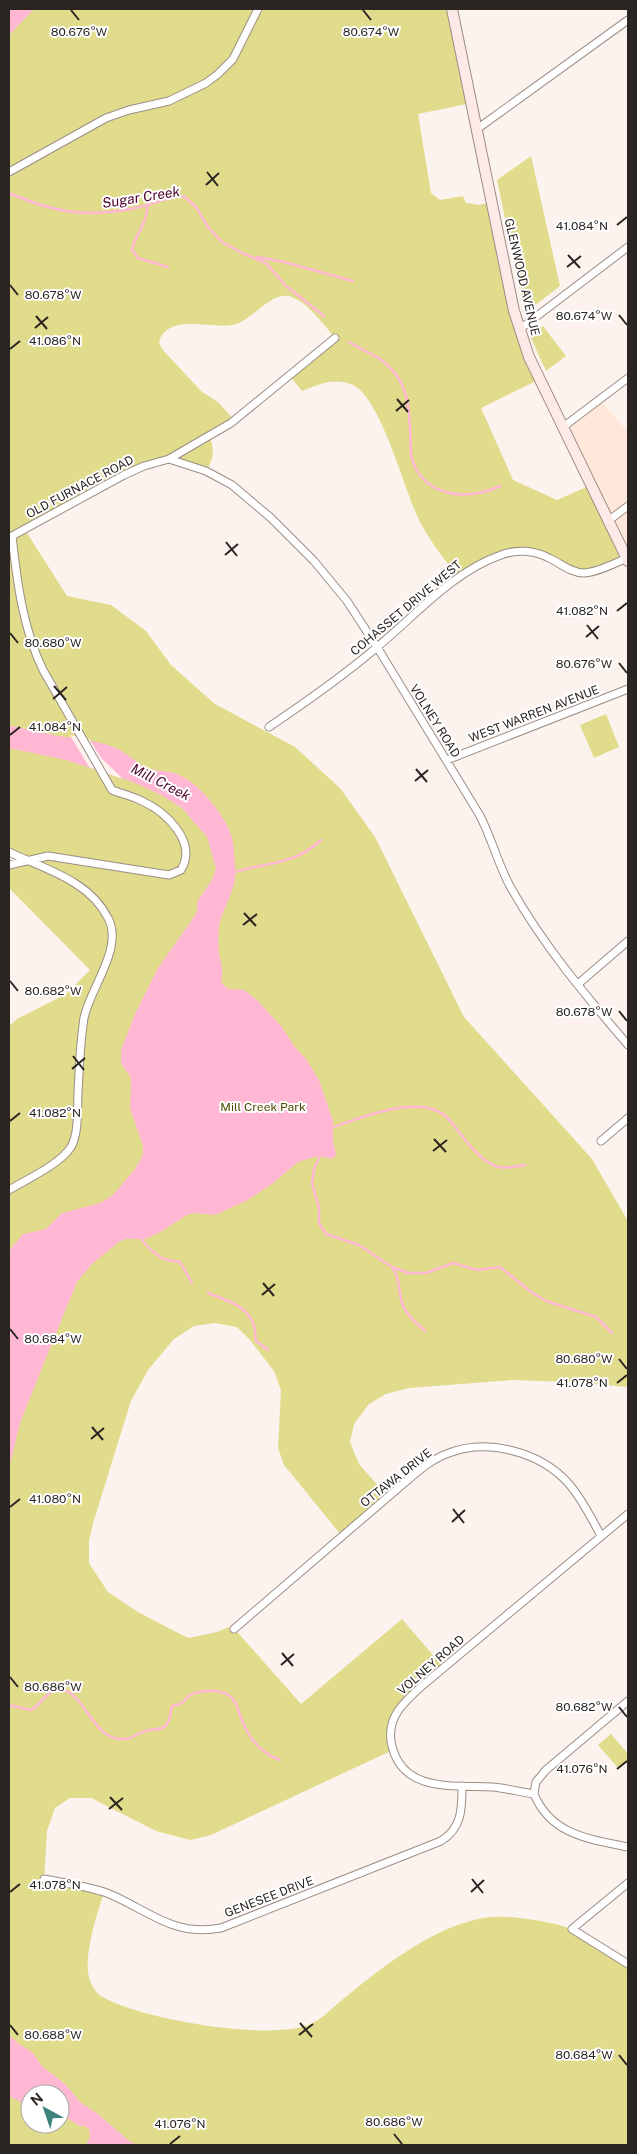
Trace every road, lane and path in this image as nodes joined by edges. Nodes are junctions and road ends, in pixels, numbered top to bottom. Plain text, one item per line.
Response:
1 (258, 9) edge
2 (452, 9) edge
3 (628, 20) edge
4 (477, 129) junction
5 (9, 172) edge
6 (628, 247) edge
7 (520, 329) junction
8 (335, 338) dead end
9 (628, 378) edge
10 (564, 427) junction
11 (169, 459) junction
12 (628, 506) edge
13 (608, 521) junction
14 (10, 535) edge
15 (628, 560) edge
16 (377, 647) junction
17 (628, 689) edge
18 (269, 727) dead end
19 (447, 760) junction
20 (9, 852) edge
21 (26, 860) junction
22 (9, 865) edge
23 (628, 941) edge
24 (578, 984) junction
25 (628, 1045) edge
26 (628, 1118) edge
27 (601, 1141) dead end
28 (9, 1190) edge
29 (628, 1514) edge
30 (602, 1536) junction
31 (234, 1629) dead end
32 (628, 1701) edge
33 (462, 1786) junction
34 (534, 1794) junction
35 (628, 1847) edge
36 (44, 1879) dead end
37 (628, 1883) edge
38 (628, 1964) edge

1 - 5 street
2 - 4 main road, GLENWOOD AVENUE
3 - 4 street
4 - 7 main road, GLENWOOD AVENUE
6 - 7 street
7 - 10 main road, GLENWOOD AVENUE
8 - 11 street, OLD FURNACE ROAD
9 - 10 street
10 - 13 main road, GLENWOOD AVENUE
11 - 14 street, OLD FURNACE ROAD
11 - 16 street, VOLNEY ROAD
12 - 13 street
13 - 15 main road, GLENWOOD AVENUE
14 - 21 street, OLD FURNACE ROAD
15 - 16 street, COHASSET DRIVE WEST
16 - 18 street, COHASSET DRIVE WEST
16 - 19 street, VOLNEY ROAD
17 - 19 street, WEST WARREN AVENUE
19 - 24 street, VOLNEY ROAD
20 - 21 street
21 - 22 street, OLD FURNACE ROAD
21 - 28 street
23 - 24 street
24 - 25 street, VOLNEY ROAD
26 - 27 street
29 - 30 street, VOLNEY ROAD
30 - 31 street, OTTAWA DRIVE
30 - 33 street, VOLNEY ROAD
32 - 34 street
33 - 34 street, VOLNEY ROAD
33 - 36 street, GENESEE DRIVE
34 - 35 street
37 - 38 street

